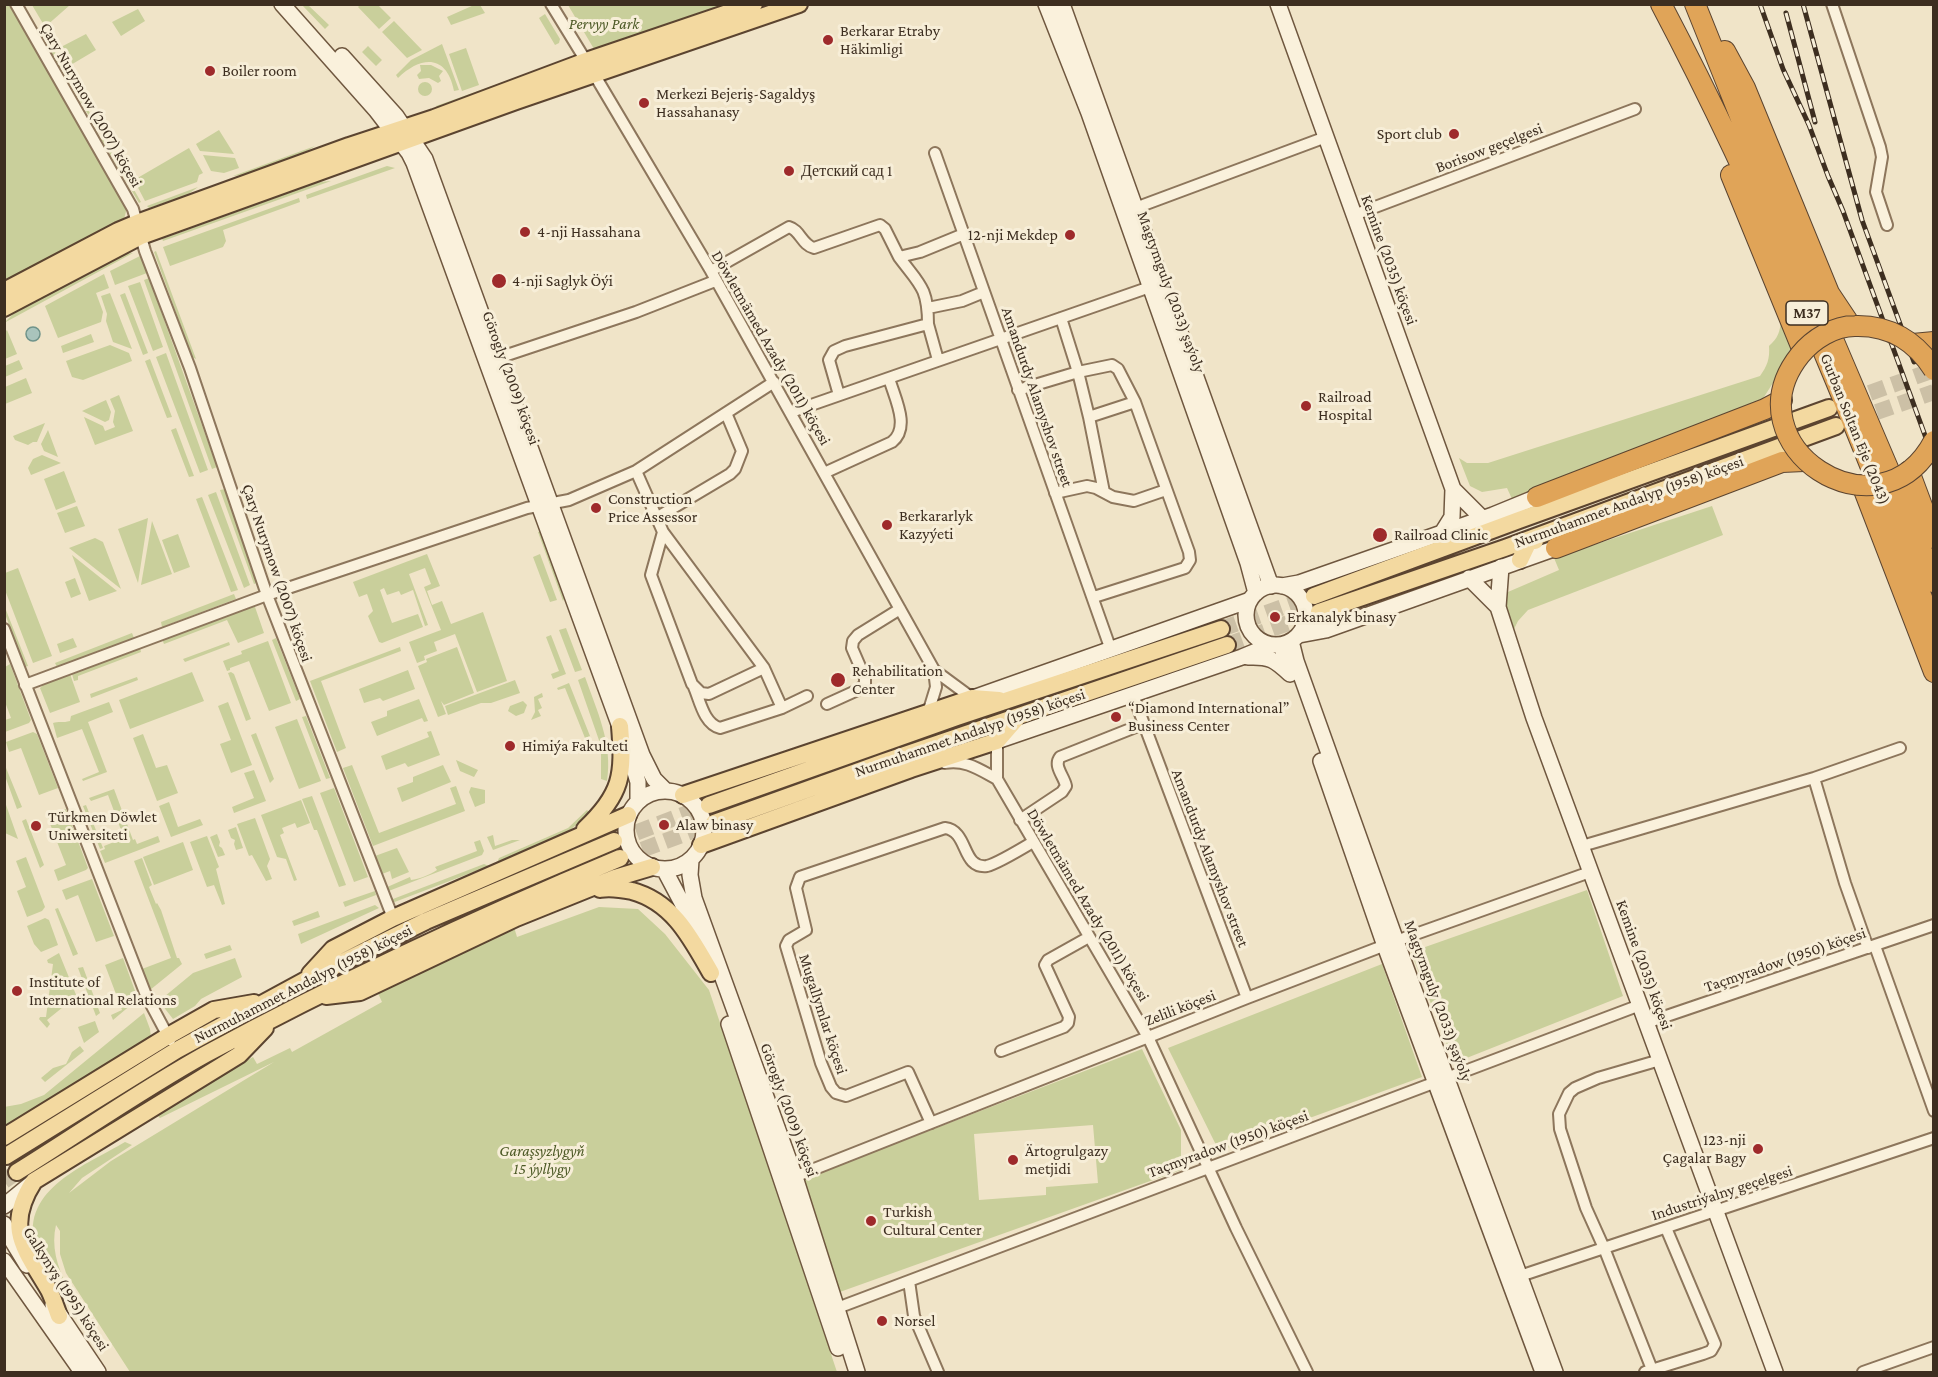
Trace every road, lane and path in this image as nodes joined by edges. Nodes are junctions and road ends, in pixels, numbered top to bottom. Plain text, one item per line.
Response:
1 (16, 4) edge
2 (282, 4) edge
3 (295, 4) edge
4 (551, 4) edge
5 (754, 4) edge
6 (800, 4) edge
7 (1046, 4) edge
8 (1062, 4) edge
9 (1278, 4) edge
10 (1661, 4) edge
11 (1695, 4) edge
12 (1702, 4) edge
13 (1832, 4) edge
14 (1672, 25) junction
15 (590, 67) junction
16 (1635, 109) dead end
17 (403, 135) junction
18 (1326, 137) junction
19 (935, 153) dead end
20 (1130, 210) junction
21 (1354, 215) junction
22 (1887, 225) dead end
23 (139, 229) junction
24 (964, 234) junction
25 (899, 257) junction
26 (713, 276) junction
27 (1150, 287) junction
28 (4, 291) edge
29 (984, 292) junction
30 (4, 308) edge
31 (928, 308) junction
32 (1061, 318) junction
33 (928, 324) junction
34 (1851, 326) junction
35 (1000, 339) junction
36 (1934, 342) edge
37 (1913, 344) junction
38 (1803, 351) junction
39 (492, 360) junction
40 (938, 360) junction
41 (1934, 370) edge
42 (1078, 372) junction
43 (889, 378) junction
44 (774, 382) junction
45 (1018, 390) junction
46 (838, 395) junction
47 (1782, 400) junction
48 (1135, 402) junction
49 (1829, 408) tunnel mouth
50 (726, 412) junction
51 (791, 412) junction
52 (1089, 417) junction
53 (1836, 426) tunnel mouth
54 (1934, 441) edge
55 (1804, 461) junction
56 (636, 471) junction
57 (1909, 471) junction
58 (824, 473) junction
59 (1862, 485) junction
60 (1453, 489) junction
61 (1166, 490) junction
62 (1104, 492) junction
63 (1055, 493) junction
64 (1537, 496) junction
65 (545, 505) junction
66 (1487, 517) junction
67 (656, 518) junction
68 (1519, 520) junction
69 (663, 532) junction
70 (1442, 533) junction
71 (1934, 538) edge
72 (1530, 539) junction
73 (1556, 548) junction
74 (1520, 560) junction
75 (1254, 562) junction
76 (1501, 567) junction
77 (1469, 578) junction
78 (1934, 582) edge
79 (1299, 583) junction
80 (1276, 586) junction
81 (267, 595) junction
82 (1253, 596) junction
83 (1094, 597) junction
84 (1498, 607) junction
85 (900, 609) junction
86 (1230, 609) junction
87 (4, 629) edge
88 (1934, 629) edge
89 (1326, 630) junction
90 (1286, 642) junction
91 (1111, 650) junction
92 (1242, 657) junction
93 (764, 668) junction
94 (1294, 669) junction
95 (934, 670) junction
96 (1934, 672) edge
97 (692, 684) junction
98 (25, 685) junction
99 (1133, 694) junction
100 (807, 696) dead end
101 (972, 698) junction
102 (1010, 700) junction
103 (827, 704) dead end
104 (782, 708) junction
105 (928, 713) junction
106 (1017, 717) junction
107 (1143, 724) junction
108 (620, 726) junction
109 (997, 741) junction
110 (885, 742) junction
111 (1900, 748) dead end
112 (884, 762) junction
113 (911, 769) junction
114 (1814, 778) junction
115 (998, 779) junction
116 (666, 791) junction
117 (682, 795) junction
118 (639, 800) junction
119 (709, 805) tunnel mouth
120 (628, 815) junction
121 (1020, 820) junction
122 (714, 823) tunnel mouth
123 (569, 841) junction
124 (615, 841) tunnel mouth
125 (1033, 842) junction
126 (701, 846) junction
127 (1581, 846) junction
128 (620, 858) tunnel mouth
129 (691, 860) junction
130 (658, 868) junction
131 (1590, 872) junction
132 (581, 892) junction
133 (393, 918) junction
134 (1934, 925) edge
135 (1089, 937) junction
136 (1391, 943) junction
137 (1871, 947) junction
138 (711, 973) junction
139 (304, 981) junction
140 (313, 998) junction
141 (1247, 998) junction
142 (267, 1001) junction
143 (1640, 1005) junction
144 (277, 1017) junction
145 (1646, 1023) junction
146 (168, 1036) junction
147 (1148, 1037) junction
148 (177, 1050) junction
149 (1000, 1051) dead end
150 (1660, 1060) junction
151 (1442, 1081) junction
152 (1934, 1111) edge
153 (931, 1123) junction
154 (4, 1137) edge
155 (1934, 1138) edge
156 (6, 1156) tunnel mouth
157 (1209, 1166) junction
158 (17, 1172) tunnel mouth
159 (789, 1179) junction
160 (34, 1181) junction
161 (4, 1188) edge
162 (4, 1199) edge
163 (4, 1206) edge
164 (1716, 1211) junction
165 (4, 1224) edge
166 (1666, 1228) junction
167 (1604, 1248) junction
168 (4, 1261) edge
169 (1520, 1276) junction
170 (909, 1281) junction
171 (831, 1310) junction
172 (59, 1316) junction
173 (1934, 1347) edge
174 (82, 1372) edge
175 (98, 1372) edge
176 (847, 1372) edge
177 (857, 1372) edge
178 (938, 1372) edge
179 (1307, 1372) edge
180 (1543, 1372) edge
181 (1555, 1372) edge
182 (1650, 1372) edge
183 (1775, 1372) edge
184 (1863, 1372) edge

1 - 23 street, Çary Nurymow (2007) köçesi
2 - 17 main road, Görogly (2009) köçesi
3 - 17 main road, Görogly (2009) köçesi
4 - 15 street, Döwletmämed Azady (2011) köçesi
5 - 15 main road
6 - 15 main road
7 - 20 main road, Magtymguly (2033) şaýoly
8 - 20 main road, Magtymguly (2033) şaýoly
9 - 18 main road, Kemine (2035) köçesi
10 - 14 highway, Gurban Soltan Eje (2043) / M37
11 - 78 highway, Gurban Soltan Eje (2043) / M37
12 - 34 highway
13 - 22 street
14 - 38 highway
14 - 88 highway, Gurban Soltan Eje (2043) / M37
15 - 17 main road
15 - 26 street, Döwletmämed Azady (2011) köçesi
16 - 21 street, Borisow geçelgesi
17 - 23 main road
17 - 39 main road, Görogly (2009) köçesi
18 - 20 street
18 - 21 main road, Kemine (2035) köçesi
19 - 24 street, Amandurdy Alamyshov street
20 - 27 main road, Magtymguly (2033) şaýoly
20 - 75 main road, Magtymguly (2033) şaýoly
21 - 60 main road, Kemine (2035) köçesi
23 - 28 main road
23 - 30 main road
23 - 81 street, Çary Nurymow (2007) köçesi
24 - 25 street
24 - 29 street, Amandurdy Alamyshov street
25 - 26 street
25 - 31 street
26 - 39 street
26 - 44 street, Döwletmämed Azady (2011) köçesi
27 - 32 street
27 - 75 main road, Magtymguly (2033) şaýoly
29 - 31 street
29 - 35 street, Amandurdy Alamyshov street
31 - 33 street
32 - 35 street
32 - 42 street
33 - 40 street
33 - 46 street
34 - 37 highway, bridge
34 - 38 highway, bridge
35 - 40 street
35 - 45 street, Amandurdy Alamyshov street
36 - 37 highway
37 - 41 highway, bridge
38 - 47 highway, bridge
39 - 65 main road, Görogly (2009) köçesi
40 - 43 street
42 - 45 street
42 - 48 street
42 - 52 street
43 - 46 street
43 - 58 street
44 - 50 street
44 - 51 street, Döwletmämed Azady (2011) köçesi
45 - 63 street, Amandurdy Alamyshov street
46 - 51 street
47 - 55 highway, bridge
47 - 64 highway
48 - 52 street
48 - 61 street
49 - 68 main road, Nurmuhammet Andalyp (1958) köçesi
50 - 56 street
50 - 67 street
51 - 58 street, Döwletmämed Azady (2011) köçesi
52 - 62 street
53 - 72 main road, Nurmuhammet Andalyp (1958) köçesi
54 - 57 highway, bridge
55 - 59 highway, bridge
55 - 73 highway
56 - 65 street
56 - 67 street
57 - 59 highway, bridge
57 - 71 highway
58 - 85 street, Döwletmämed Azady (2011) köçesi
59 - 96 highway
60 - 66 main road, Kemine (2035) köçesi
60 - 70 main road
61 - 62 street
61 - 83 street
62 - 63 street
63 - 83 street, Amandurdy Alamyshov street
64 - 66 main road
64 - 68 main road
65 - 81 street
65 - 108 main road, Görogly (2009) köçesi
65 - 116 main road, Görogly (2009) köçesi
66 - 68 main road
66 - 70 main road
67 - 69 street
68 - 72 main road, Nurmuhammet Andalyp (1958) köçesi
69 - 93 street
69 - 97 street
70 - 79 main road
72 - 73 main road
72 - 74 main road
73 - 74 main road
74 - 76 main road
75 - 79 main road
75 - 80 main road, Magtymguly (2033) şaýoly
75 - 82 main road, Magtymguly (2033) şaýoly
75 - 86 main road
76 - 77 main road
76 - 84 main road, Nurmuhammet Andalyp (1958) köçesi
77 - 84 main road, Kemine (2035) köçesi
77 - 89 main road
79 - 80 main road
80 - 82 main road
80 - 90 main road
81 - 98 street
81 - 133 street, Çary Nurymow (2007) köçesi
82 - 86 main road
82 - 90 main road
83 - 91 street, Amandurdy Alamyshov street
84 - 127 main road, Kemine (2035) köçesi
85 - 95 street, Döwletmämed Azady (2011) köçesi
85 - 103 street
86 - 91 main road
87 - 98 street
89 - 90 main road
89 - 94 main road
90 - 92 main road
90 - 94 main road, Magtymguly (2033) şaýoly
91 - 101 main road
92 - 94 main road
92 - 99 main road
93 - 97 street
93 - 104 street
94 - 136 main road, Magtymguly (2033) şaýoly
95 - 101 street, Döwletmämed Azady (2011) köçesi
95 - 105 street, Nurmuhammet Andalyp (1958) köçesi
97 - 104 street
98 - 146 street
99 - 107 street, Amandurdy Alamyshov street
99 - 109 main road
100 - 104 street
101 - 102 main road
101 - 105 main road
102 - 106 main road, Nurmuhammet Andalyp (1958) köçesi
102 - 110 main road, Nurmuhammet Andalyp (1958) köçesi
105 - 110 main road
105 - 117 main road
106 - 109 main road
106 - 112 main road, Nurmuhammet Andalyp (1958) köçesi
107 - 121 street
107 - 141 street, Amandurdy Alamyshov street
108 - 118 main road, Görogly (2009) köçesi
108 - 123 main road
109 - 113 main road
109 - 115 street, Döwletmämed Azady (2011) köçesi
110 - 119 main road, Nurmuhammet Andalyp (1958) köçesi
111 - 114 street
112 - 113 main road
112 - 122 main road, Nurmuhammet Andalyp (1958) köçesi
113 - 115 street
113 - 126 main road
114 - 127 street
114 - 137 street
115 - 121 street, Döwletmämed Azady (2011) köçesi
116 - 117 main road
116 - 118 main road
117 - 126 main road
118 - 120 main road
120 - 123 main road
120 - 130 main road
121 - 125 street, Döwletmämed Azady (2011) köçesi
123 - 133 main road
124 - 139 main road, Nurmuhammet Andalyp (1958) köçesi
125 - 135 street, Döwletmämed Azady (2011) köçesi
125 - 153 street, Mugallymlar köçesi
126 - 129 main road
127 - 131 main road, Kemine (2035) köçesi
128 - 140 main road, Nurmuhammet Andalyp (1958) köçesi
129 - 130 main road
129 - 159 main road, Görogly (2009) köçesi
130 - 132 main road
130 - 138 main road, Görogly (2009) köçesi
131 - 136 street, Zelili köçesi
131 - 143 main road, Kemine (2035) köçesi
132 - 138 main road
132 - 140 main road
133 - 139 main road
134 - 137 street, Taçmyradow (1950) köçesi
135 - 147 street, Döwletmämed Azady (2011) köçesi
135 - 149 street
136 - 141 street, Zelili köçesi
136 - 151 main road, Magtymguly (2033) şaýoly
137 - 145 street, Taçmyradow (1950) köçesi
137 - 152 street
138 - 159 main road, Görogly (2009) köçesi
139 - 142 main road, Nurmuhammet Andalyp (1958) köçesi
140 - 144 main road, Nurmuhammet Andalyp (1958) köçesi
141 - 147 street, Zelili köçesi
142 - 146 main road
142 - 148 main road, Nurmuhammet Andalyp (1958) köçesi
143 - 145 main road, Kemine (2035) köçesi
143 - 151 street, Taçmyradow (1950) köçesi
144 - 158 main road, Nurmuhammet Andalyp (1958) köçesi
144 - 160 main road
145 - 150 main road, Kemine (2035) köçesi
146 - 148 street
146 - 154 main road
147 - 153 street, Zelili köçesi
147 - 157 street, Döwletmämed Azady (2011) köçesi
148 - 156 main road, Nurmuhammet Andalyp (1958) köçesi
150 - 164 main road, Kemine (2035) köçesi
150 - 167 street
151 - 157 street, Taçmyradow (1950) köçesi
151 - 169 main road, Magtymguly (2033) şaýoly
151 - 180 main road, Magtymguly (2033) şaýoly
153 - 159 street, Zelili köçesi
155 - 164 street, Industriýalny geçelgesi
157 - 170 street, Taçmyradow (1950) köçesi
157 - 179 street, Döwletmämed Azady (2011) köçesi
159 - 171 main road, Görogly (2009) köçesi
160 - 163 main road
160 - 172 main road
161 - 162 main road
164 - 166 street, Industriýalny geçelgesi
164 - 183 main road, Kemine (2035) köçesi
165 - 172 main road, Galkynyş (1995) köçesi
166 - 167 street, Industriýalny geçelgesi
166 - 182 street
167 - 169 street, Industriýalny geçelgesi
167 - 182 street
168 - 174 main road, Galkynyş (1995) köçesi
169 - 181 main road, Magtymguly (2033) şaýoly
170 - 171 street, Taçmyradow (1950) köçesi
170 - 178 street
171 - 176 main road, Görogly (2009) köçesi
171 - 177 main road, Görogly (2009) köçesi
172 - 175 main road, Galkynyş (1995) köçesi
173 - 184 street

